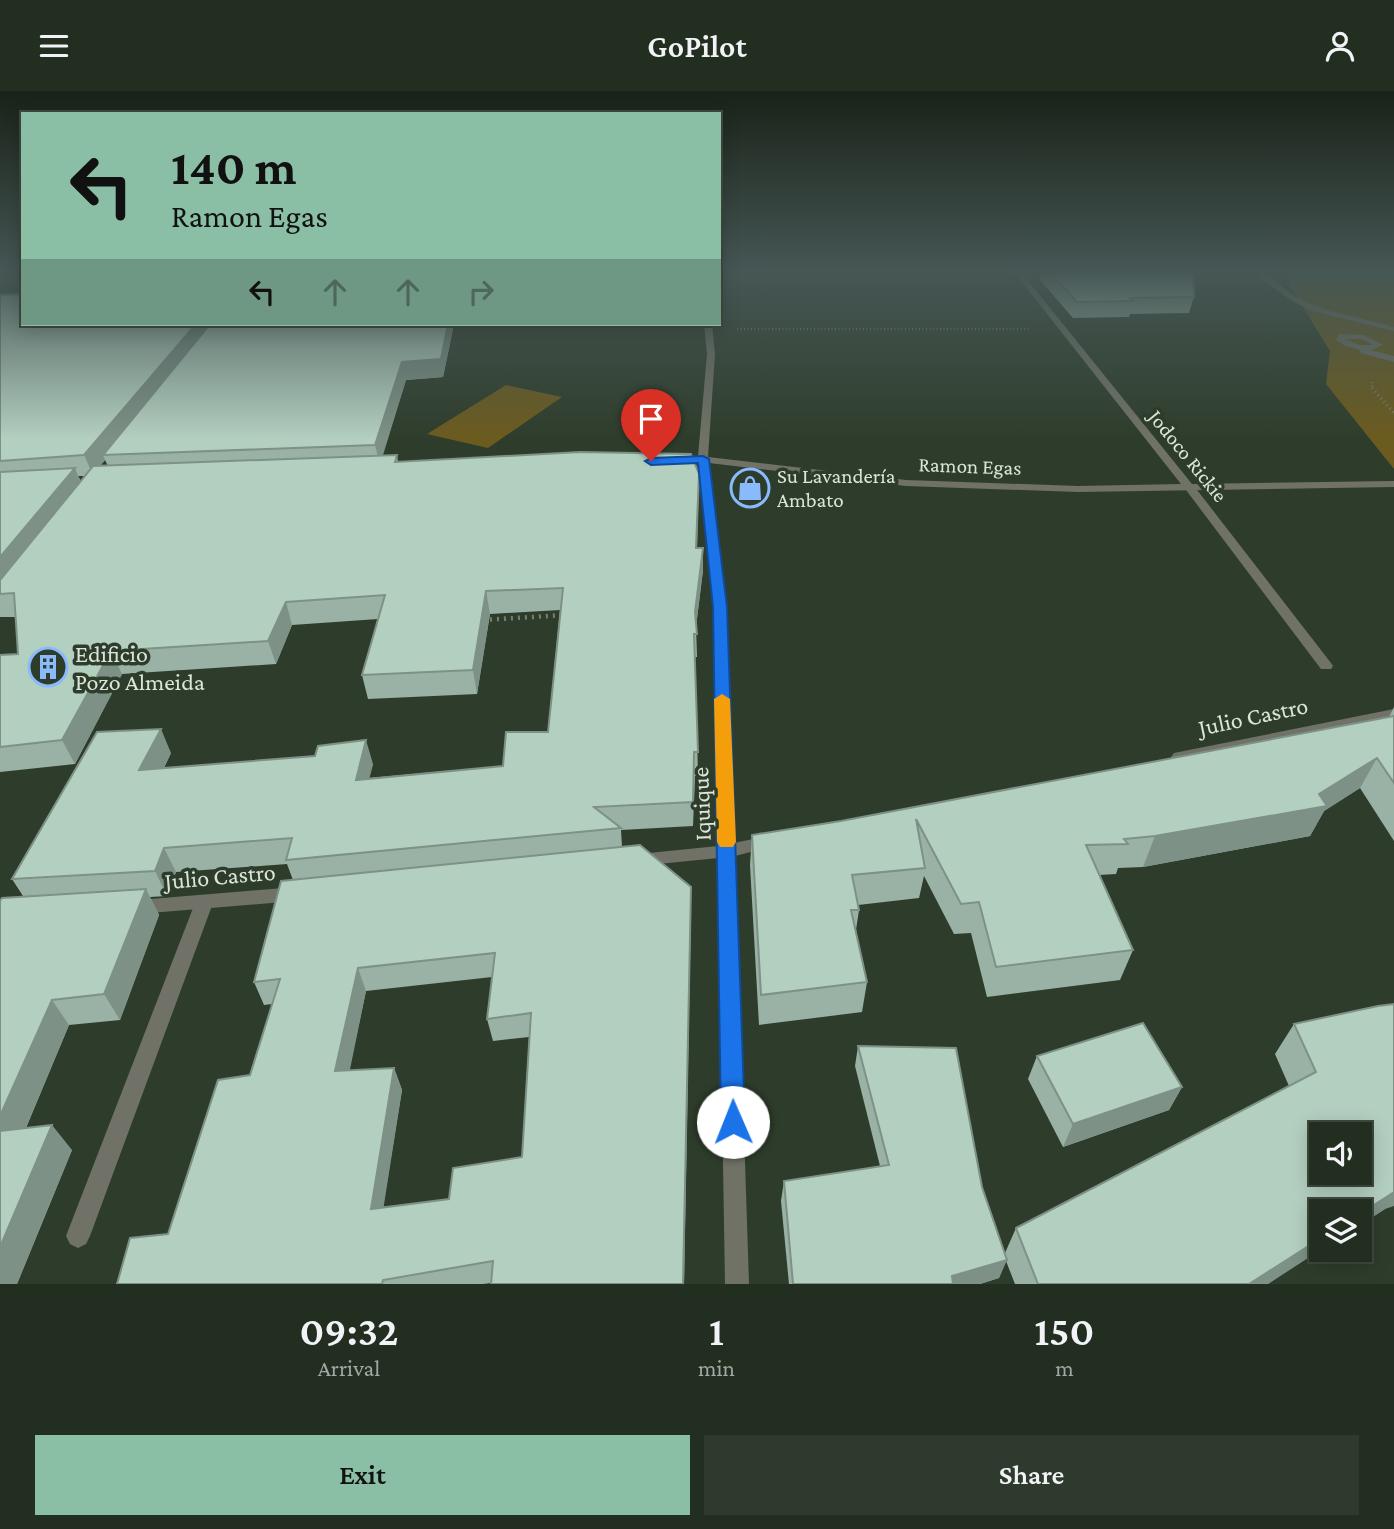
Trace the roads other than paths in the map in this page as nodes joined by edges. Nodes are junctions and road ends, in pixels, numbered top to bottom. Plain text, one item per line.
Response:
1 (708, 328) edge
2 (1060, 328) edge
3 (1343, 328) edge
4 (1351, 335) junction
5 (1378, 346) junction
6 (1357, 347) junction
7 (1394, 351) edge
8 (1394, 359) edge
9 (703, 459) junction
10 (662, 461) edge
11 (1394, 484) edge
12 (1190, 488) junction
13 (1326, 666) dead end
14 (1394, 714) edge
15 (1163, 760) edge
16 (781, 840) edge
17 (727, 851) junction
18 (617, 862) edge
19 (314, 892) edge
20 (204, 903) junction
21 (123, 908) edge
22 (78, 1235) dead end
23 (737, 1284) edge

1 - 9 street, Iquique
2 - 12 street, Jodoco Rickie
3 - 4 street
4 - 5 street
4 - 6 street
5 - 6 street
5 - 7 street
6 - 8 street
9 - 10 street, Ramon Egas
9 - 12 street, Ramon Egas
9 - 17 street, Iquique
11 - 12 street, Ramon Egas
12 - 13 street, Jodoco Rickie
14 - 15 street, Julio Castro
16 - 17 street
17 - 18 street
17 - 23 street, Iquique
19 - 20 street, Julio Castro
20 - 21 street, Julio Castro
20 - 22 street

